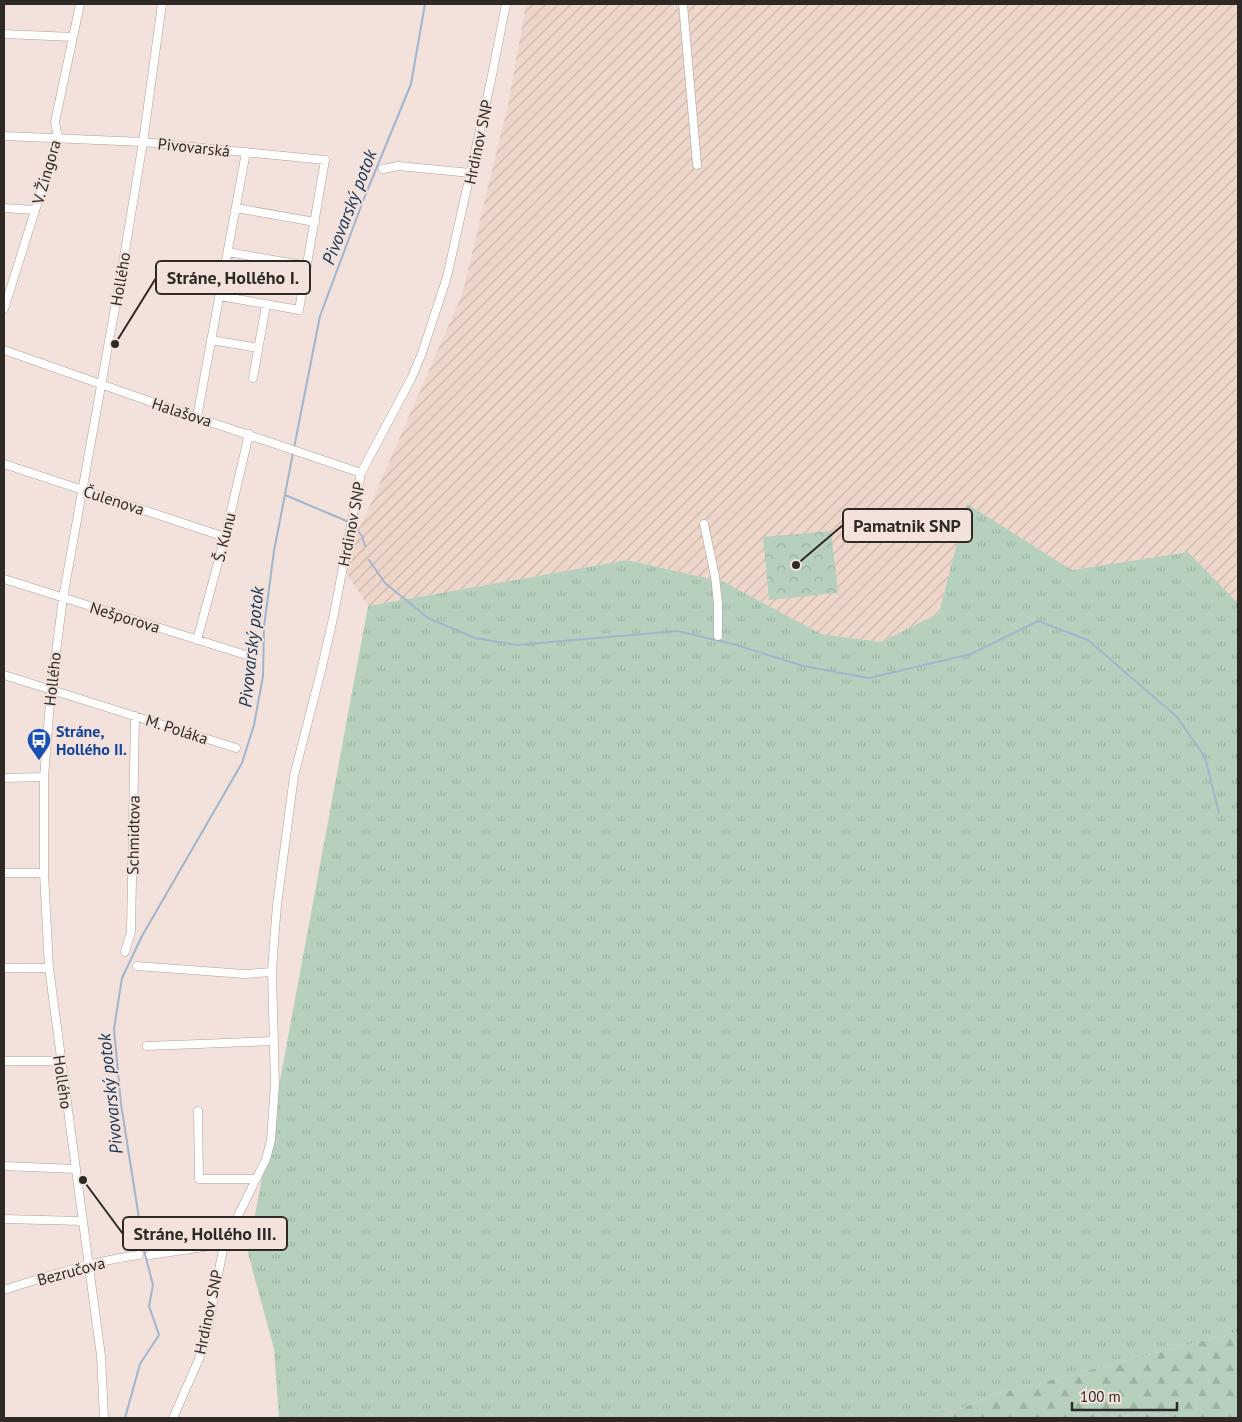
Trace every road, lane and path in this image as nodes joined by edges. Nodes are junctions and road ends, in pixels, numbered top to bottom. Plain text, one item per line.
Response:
1 (80, 4) edge
2 (162, 4) edge
3 (506, 4) edge
4 (683, 4) edge
5 (4, 34) edge
6 (73, 37) junction
7 (4, 136) edge
8 (58, 138) junction
9 (143, 142) junction
10 (246, 152) junction
11 (697, 165) dead end
12 (383, 169) dead end
13 (471, 173) junction
14 (4, 208) edge
15 (236, 208) junction
16 (35, 210) junction
17 (315, 222) junction
18 (228, 252) junction
19 (307, 266) junction
20 (220, 296) junction
21 (266, 305) junction
22 (4, 309) edge
23 (212, 340) junction
24 (258, 348) junction
25 (4, 350) edge
26 (253, 378) dead end
27 (102, 384) junction
28 (197, 417) junction
29 (248, 434) junction
30 (4, 464) edge
31 (361, 472) junction
32 (82, 490) junction
33 (704, 524) dead end
34 (225, 537) junction
35 (4, 579) edge
36 (63, 598) junction
37 (718, 636) dead end
38 (197, 640) junction
39 (246, 654) dead end
40 (4, 675) edge
41 (51, 690) junction
42 (136, 716) junction
43 (236, 748) dead end
44 (44, 777) junction
45 (4, 778) edge
46 (4, 873) edge
47 (44, 873) junction
48 (125, 952) dead end
49 (137, 966) dead end
50 (4, 968) edge
51 (49, 968) junction
52 (272, 972) junction
53 (274, 1042) junction
54 (147, 1046) dead end
55 (4, 1061) edge
56 (60, 1061) junction
57 (198, 1111) dead end
58 (4, 1166) edge
59 (75, 1168) junction
60 (256, 1179) junction
61 (4, 1218) edge
62 (82, 1221) junction
63 (224, 1244) junction
64 (150, 1255) dead end
65 (139, 1256) dead end
66 (88, 1265) junction
67 (4, 1290) edge
68 (104, 1418) edge
69 (173, 1418) edge

1 - 6 street, V. Žingora
2 - 9 street, Hollého
3 - 13 street, Hrdinov SNP
4 - 11 street
5 - 6 street
6 - 8 street, V. Žingora
7 - 8 street, Pivovarská
8 - 9 street, Pivovarská
8 - 16 street, V. Žingora
9 - 10 street, Pivovarská
9 - 27 street, Hollého
10 - 15 street, Pivovarská
10 - 17 street, Pivovarská
12 - 13 street
13 - 31 street, Hrdinov SNP
14 - 16 street
15 - 17 street
15 - 18 street, Pivovarská
16 - 22 street, V. Žingora
17 - 19 street, Pivovarská
18 - 19 street
18 - 20 street, Pivovarská
19 - 21 street, Pivovarská
20 - 21 street, Pivovarská
20 - 23 street, Pivovarská
21 - 24 street
23 - 24 street
23 - 28 street, Pivovarská
24 - 26 street
25 - 27 street, Halašova
27 - 28 street, Halašova
27 - 32 street, Hollého
28 - 29 street, Halašova
29 - 31 street, Halašova
29 - 34 street, Š. Kunu
30 - 32 street, Čulenova
31 - 52 street, Hrdinov SNP
32 - 34 street, Čulenova
32 - 36 street, Hollého
33 - 37 street
34 - 38 street, Š. Kunu
35 - 36 street, Nešporova
36 - 38 street, Nešporova
36 - 41 street, Hollého
38 - 39 street, Nešporova
40 - 41 street, M. Poláka
41 - 42 street, M. Poláka
41 - 44 street, Hollého
42 - 43 street, M. Poláka
42 - 48 street, Schmidtova
44 - 45 street
44 - 47 street, Hollého
46 - 47 street
47 - 51 street, Hollého
49 - 52 street
50 - 51 street
51 - 56 street, Hollého
52 - 53 street, Hrdinov SNP
53 - 54 street
53 - 60 street, Hrdinov SNP
55 - 56 street
56 - 59 street, Hollého
57 - 60 street
58 - 59 street
59 - 62 street, Hollého
60 - 63 street, Hrdinov SNP
61 - 62 street
62 - 66 street, Hollého
63 - 64 street
63 - 69 street, Hrdinov SNP
65 - 66 street, Bezručova
66 - 67 street, Bezručova
66 - 68 street, Hollého

